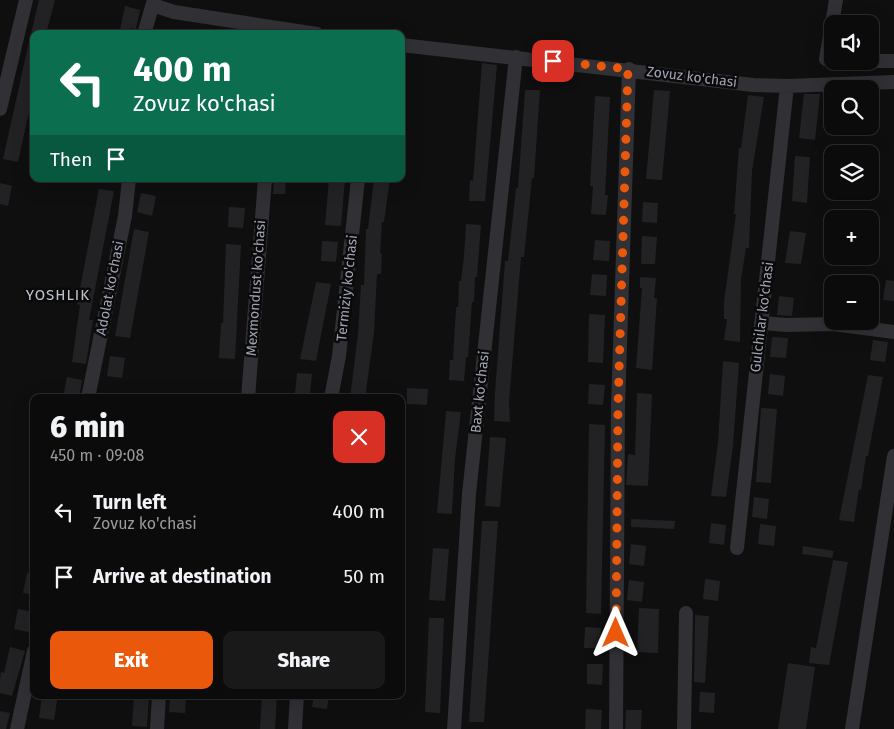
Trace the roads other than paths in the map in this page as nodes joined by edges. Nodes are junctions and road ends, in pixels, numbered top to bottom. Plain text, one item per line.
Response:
1 (26, 0) edge
2 (836, 0) edge
3 (153, 3) edge
4 (833, 15) edge
5 (145, 30) edge
6 (270, 30) edge
7 (405, 45) edge
8 (516, 57) junction
9 (879, 61) edge
10 (894, 61) edge
11 (628, 69) junction
12 (894, 82) edge
13 (787, 86) junction
14 (0, 109) edge
15 (129, 182) edge
16 (265, 182) edge
17 (358, 182) edge
18 (761, 323) junction
19 (894, 332) edge
20 (89, 394) edge
21 (248, 394) edge
22 (332, 394) edge
23 (894, 456) edge
24 (736, 548) dead end
25 (686, 614) dead end
26 (30, 669) edge
27 (160, 699) edge
28 (297, 699) edge
29 (17, 729) edge
30 (157, 729) edge
31 (295, 729) edge
32 (454, 729) edge
33 (616, 729) edge
34 (684, 729) edge
35 (852, 729) edge

1 - 14 street
2 - 4 street
3 - 5 street
3 - 6 street
7 - 8 street, Zovuz ko'chasi
8 - 11 street, Zovuz ko'chasi
8 - 32 street, Baxt ko'chasi
9 - 10 street
11 - 13 street, Zovuz ko'chasi
11 - 33 street
12 - 13 street, Zovuz ko'chasi
13 - 18 street, Gulchilar ko'chasi
15 - 20 street, Adolat ko'chasi
16 - 21 street, Mexmondust ko'chasi
17 - 22 street, Termiziy ko'chasi
18 - 19 street
18 - 24 street, Gulchilar ko'chasi
23 - 35 street
25 - 34 street
26 - 29 street
27 - 30 street
28 - 31 street

